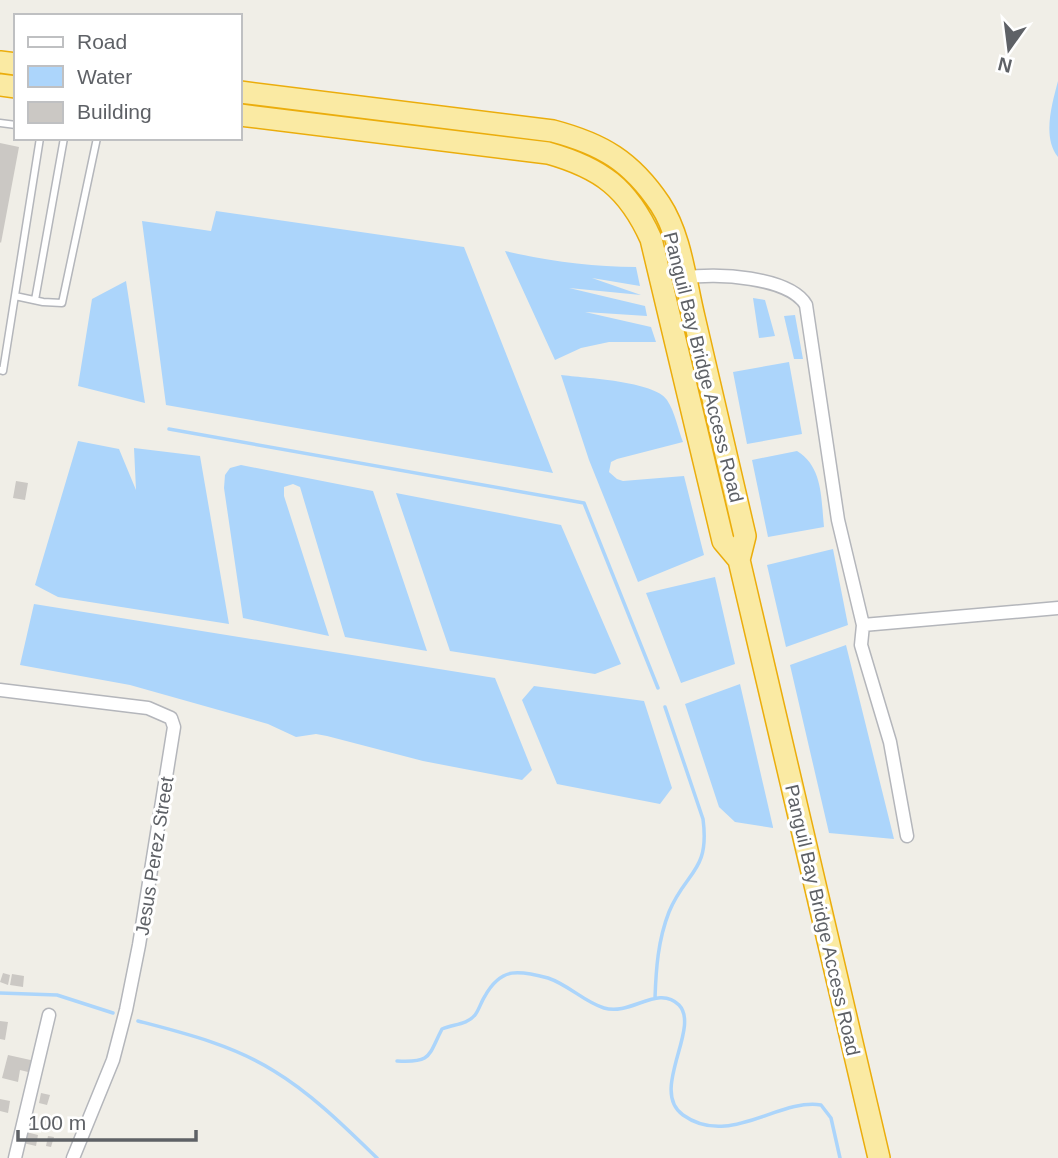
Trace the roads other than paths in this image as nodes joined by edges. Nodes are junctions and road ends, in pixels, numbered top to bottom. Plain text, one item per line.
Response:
1 (242, 92) edge
2 (242, 115) edge
3 (40, 140) edge
4 (64, 140) edge
5 (97, 140) edge
6 (685, 278) junction
7 (15, 296) junction
8 (35, 300) junction
9 (0, 370) edge
10 (739, 560) junction
11 (1058, 608) edge
12 (863, 625) junction
13 (0, 690) edge
14 (907, 836) dead end
15 (49, 1016) dead end
16 (15, 1158) edge
17 (73, 1158) edge
18 (879, 1158) edge

1 - 6 highway, Panguil Bay Bridge Access Road
2 - 10 highway, Panguil Bay Bridge Access Road
3 - 7 lane
4 - 8 lane
5 - 8 lane
6 - 10 highway, Panguil Bay Bridge Access Road
6 - 12 street
7 - 8 lane
7 - 9 lane
10 - 18 highway, Panguil Bay Bridge Access Road
11 - 12 street
12 - 14 street
13 - 17 street, Jesus Perez Street
15 - 16 street

